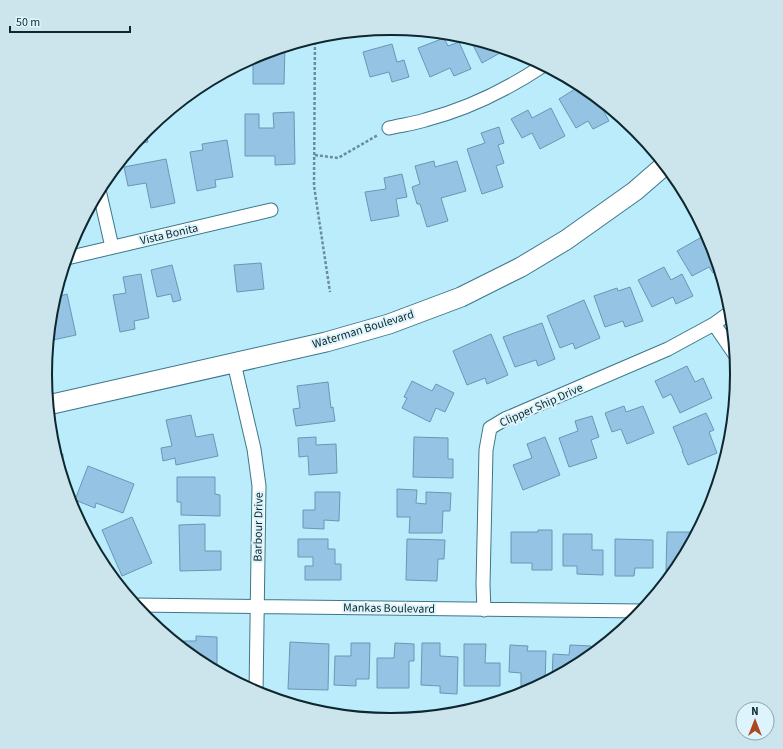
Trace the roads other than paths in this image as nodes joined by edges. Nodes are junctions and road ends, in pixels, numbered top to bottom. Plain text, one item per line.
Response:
1 (539, 69) edge
2 (389, 128) road end
3 (661, 168) edge
4 (101, 199) edge
5 (271, 210) dead end
6 (112, 247) junction
7 (73, 256) edge
8 (725, 316) edge
9 (714, 324) junction
10 (730, 347) edge
11 (234, 363) junction
12 (54, 404) edge
13 (142, 605) edge
14 (257, 607) junction
15 (484, 610) junction
16 (636, 611) edge
17 (256, 685) edge

1 - 2 street
3 - 11 main road, Waterman Boulevard
4 - 6 street
5 - 6 street, Vista Bonita
6 - 7 street, Vista Bonita
8 - 9 street, Clipper Ship Drive
9 - 10 street
9 - 15 street, Clipper Ship Drive
11 - 12 main road, Waterman Boulevard
11 - 14 street, Barbour Drive
13 - 14 street, Mankas Boulevard
14 - 15 street, Mankas Boulevard
14 - 17 street, Barbour Drive
15 - 16 street, Mankas Boulevard

